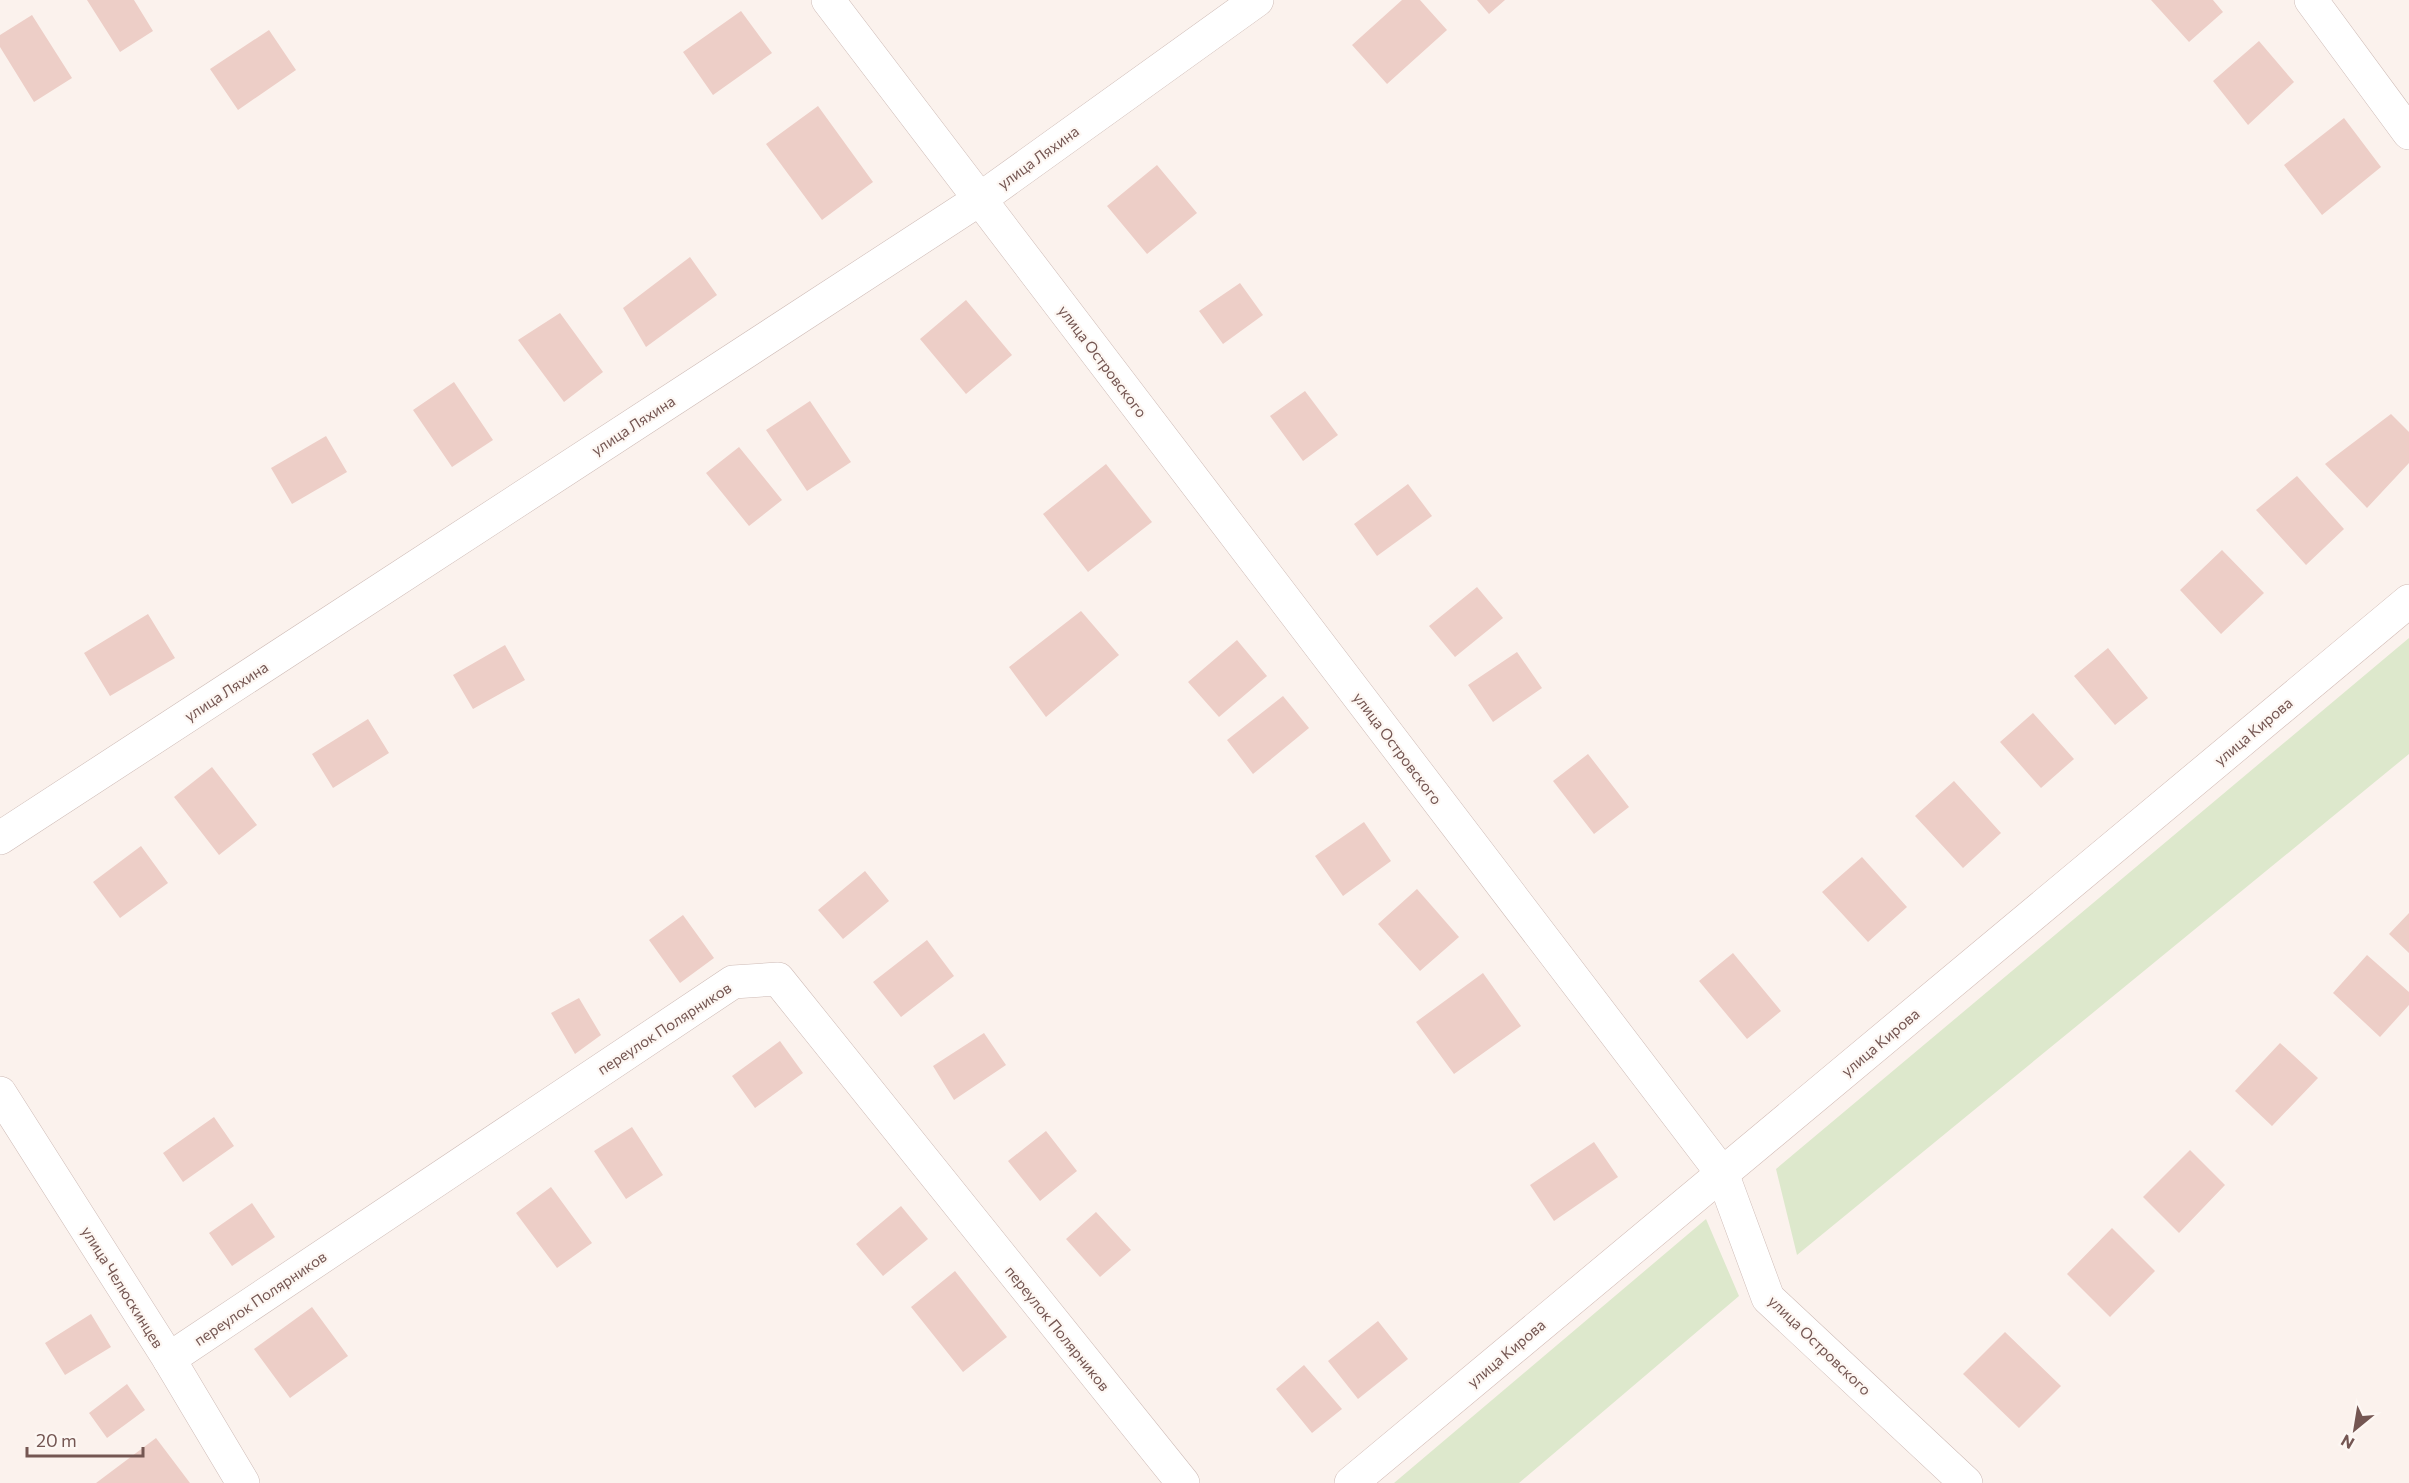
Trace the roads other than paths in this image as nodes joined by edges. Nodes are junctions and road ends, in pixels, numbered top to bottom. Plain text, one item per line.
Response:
1 (828, 0) edge
2 (1257, 0) edge
3 (2311, 0) edge
4 (2409, 133) edge
5 (980, 199) junction
6 (2409, 601) edge
7 (0, 838) edge
8 (0, 1093) edge
9 (1722, 1173) junction
10 (169, 1359) junction
11 (243, 1483) edge
12 (1183, 1483) edge
13 (1351, 1483) edge
14 (1966, 1483) edge

1 - 5 street, улица Островского
2 - 5 street, улица Ляхина
3 - 4 street
5 - 7 street, улица Ляхина
5 - 9 street, улица Островского
6 - 9 street, улица Кирова
8 - 10 street, улица Челюскинцев
9 - 13 street, улица Кирова
9 - 14 street, улица Островского
10 - 11 street, улица Челюскинцев
10 - 12 street, переулок Полярников

